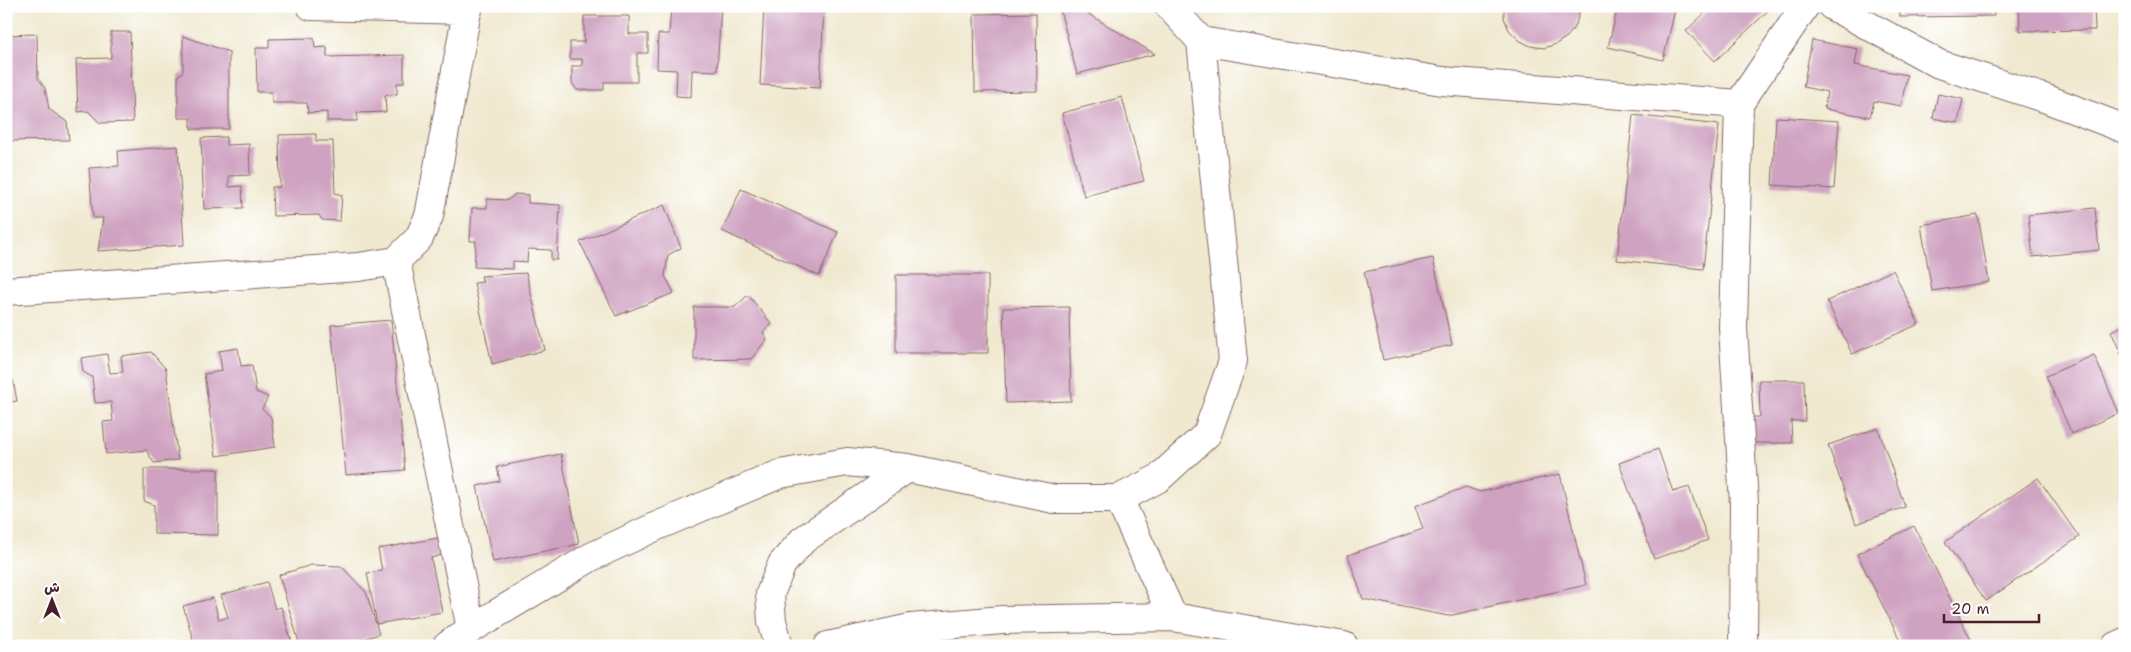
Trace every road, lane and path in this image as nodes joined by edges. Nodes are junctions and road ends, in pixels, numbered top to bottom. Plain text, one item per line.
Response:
1 (311, 6) edge
2 (1169, 6) edge
3 (1805, 6) edge
4 (1832, 6) edge
5 (468, 8) edge
6 (1201, 41) junction
7 (1739, 104) junction
8 (2125, 129) edge
9 (396, 261) junction
10 (6, 291) edge
11 (908, 468) junction
12 (1119, 499) junction
13 (1173, 618) junction
14 (471, 629) junction
15 (2125, 642) edge
16 (447, 646) edge
17 (779, 646) edge
18 (828, 646) edge
19 (1344, 646) edge
20 (1743, 646) edge
21 (2116, 646) edge

1 - 5 street
2 - 6 street
3 - 7 street
4 - 8 street
5 - 9 street
6 - 7 street
6 - 12 street
7 - 20 street
9 - 10 street
9 - 14 street
11 - 12 street
11 - 14 street
11 - 17 street
12 - 13 street
13 - 18 street
13 - 19 street
14 - 16 street
15 - 21 street

